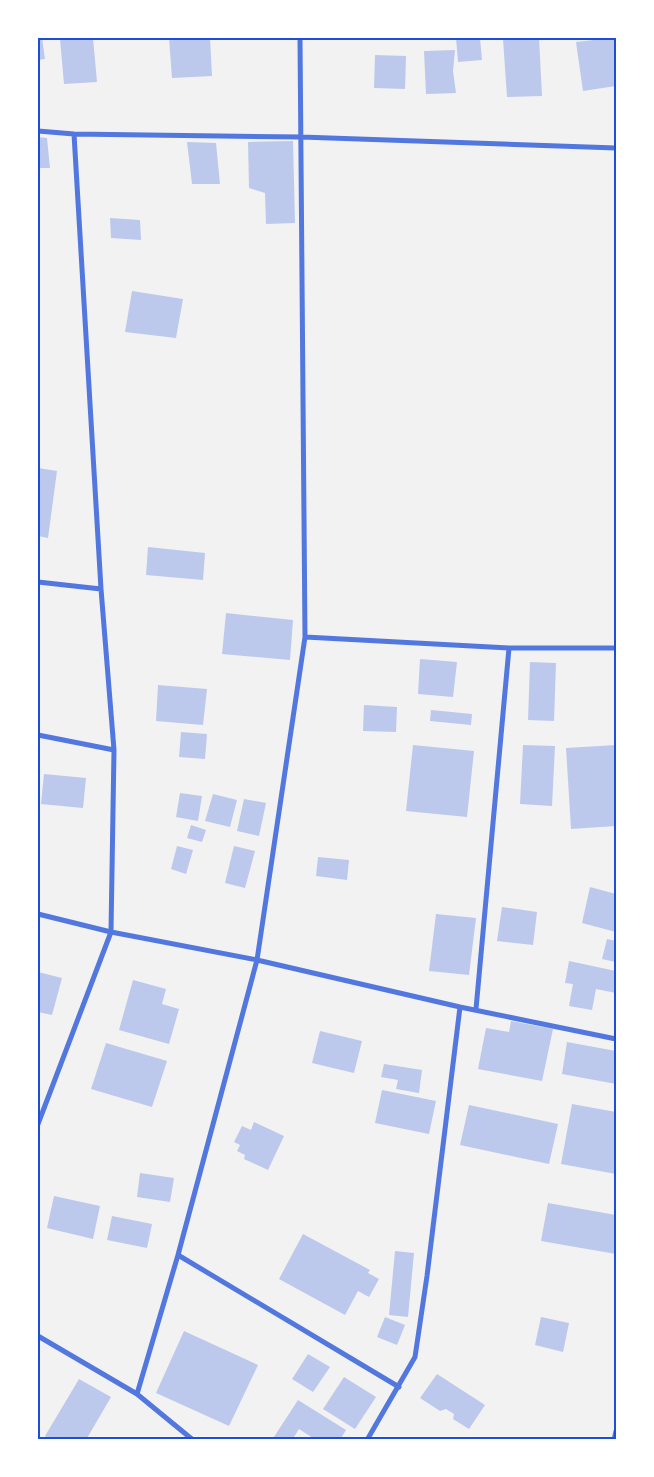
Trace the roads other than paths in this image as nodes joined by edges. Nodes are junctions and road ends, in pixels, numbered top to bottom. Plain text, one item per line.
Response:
1 (300, 38) edge
2 (38, 130) edge
3 (74, 134) junction
4 (301, 137) junction
5 (616, 148) edge
6 (38, 582) edge
7 (101, 589) junction
8 (304, 636) junction
9 (509, 648) junction
10 (616, 648) edge
11 (38, 735) edge
12 (114, 750) junction
13 (38, 914) edge
14 (111, 932) junction
15 (257, 960) junction
16 (460, 1007) junction
17 (476, 1009) junction
18 (616, 1039) edge
19 (38, 1124) edge
20 (178, 1255) junction
21 (38, 1336) edge
22 (399, 1387) junction
23 (137, 1394) junction
24 (616, 1431) edge
25 (193, 1440) edge
26 (367, 1440) edge
27 (614, 1440) edge

1 - 4 street
2 - 3 street
3 - 4 street
3 - 7 street
4 - 5 street
4 - 8 street
6 - 7 street
7 - 12 street
8 - 9 street
8 - 15 street
9 - 10 street
9 - 17 street
11 - 12 street
12 - 14 street
13 - 14 street
14 - 15 street
14 - 19 street
15 - 16 street
15 - 20 street
16 - 17 street
16 - 22 street
17 - 18 street
20 - 22 street
20 - 23 street
21 - 23 street
22 - 26 street
23 - 25 street
24 - 27 street

